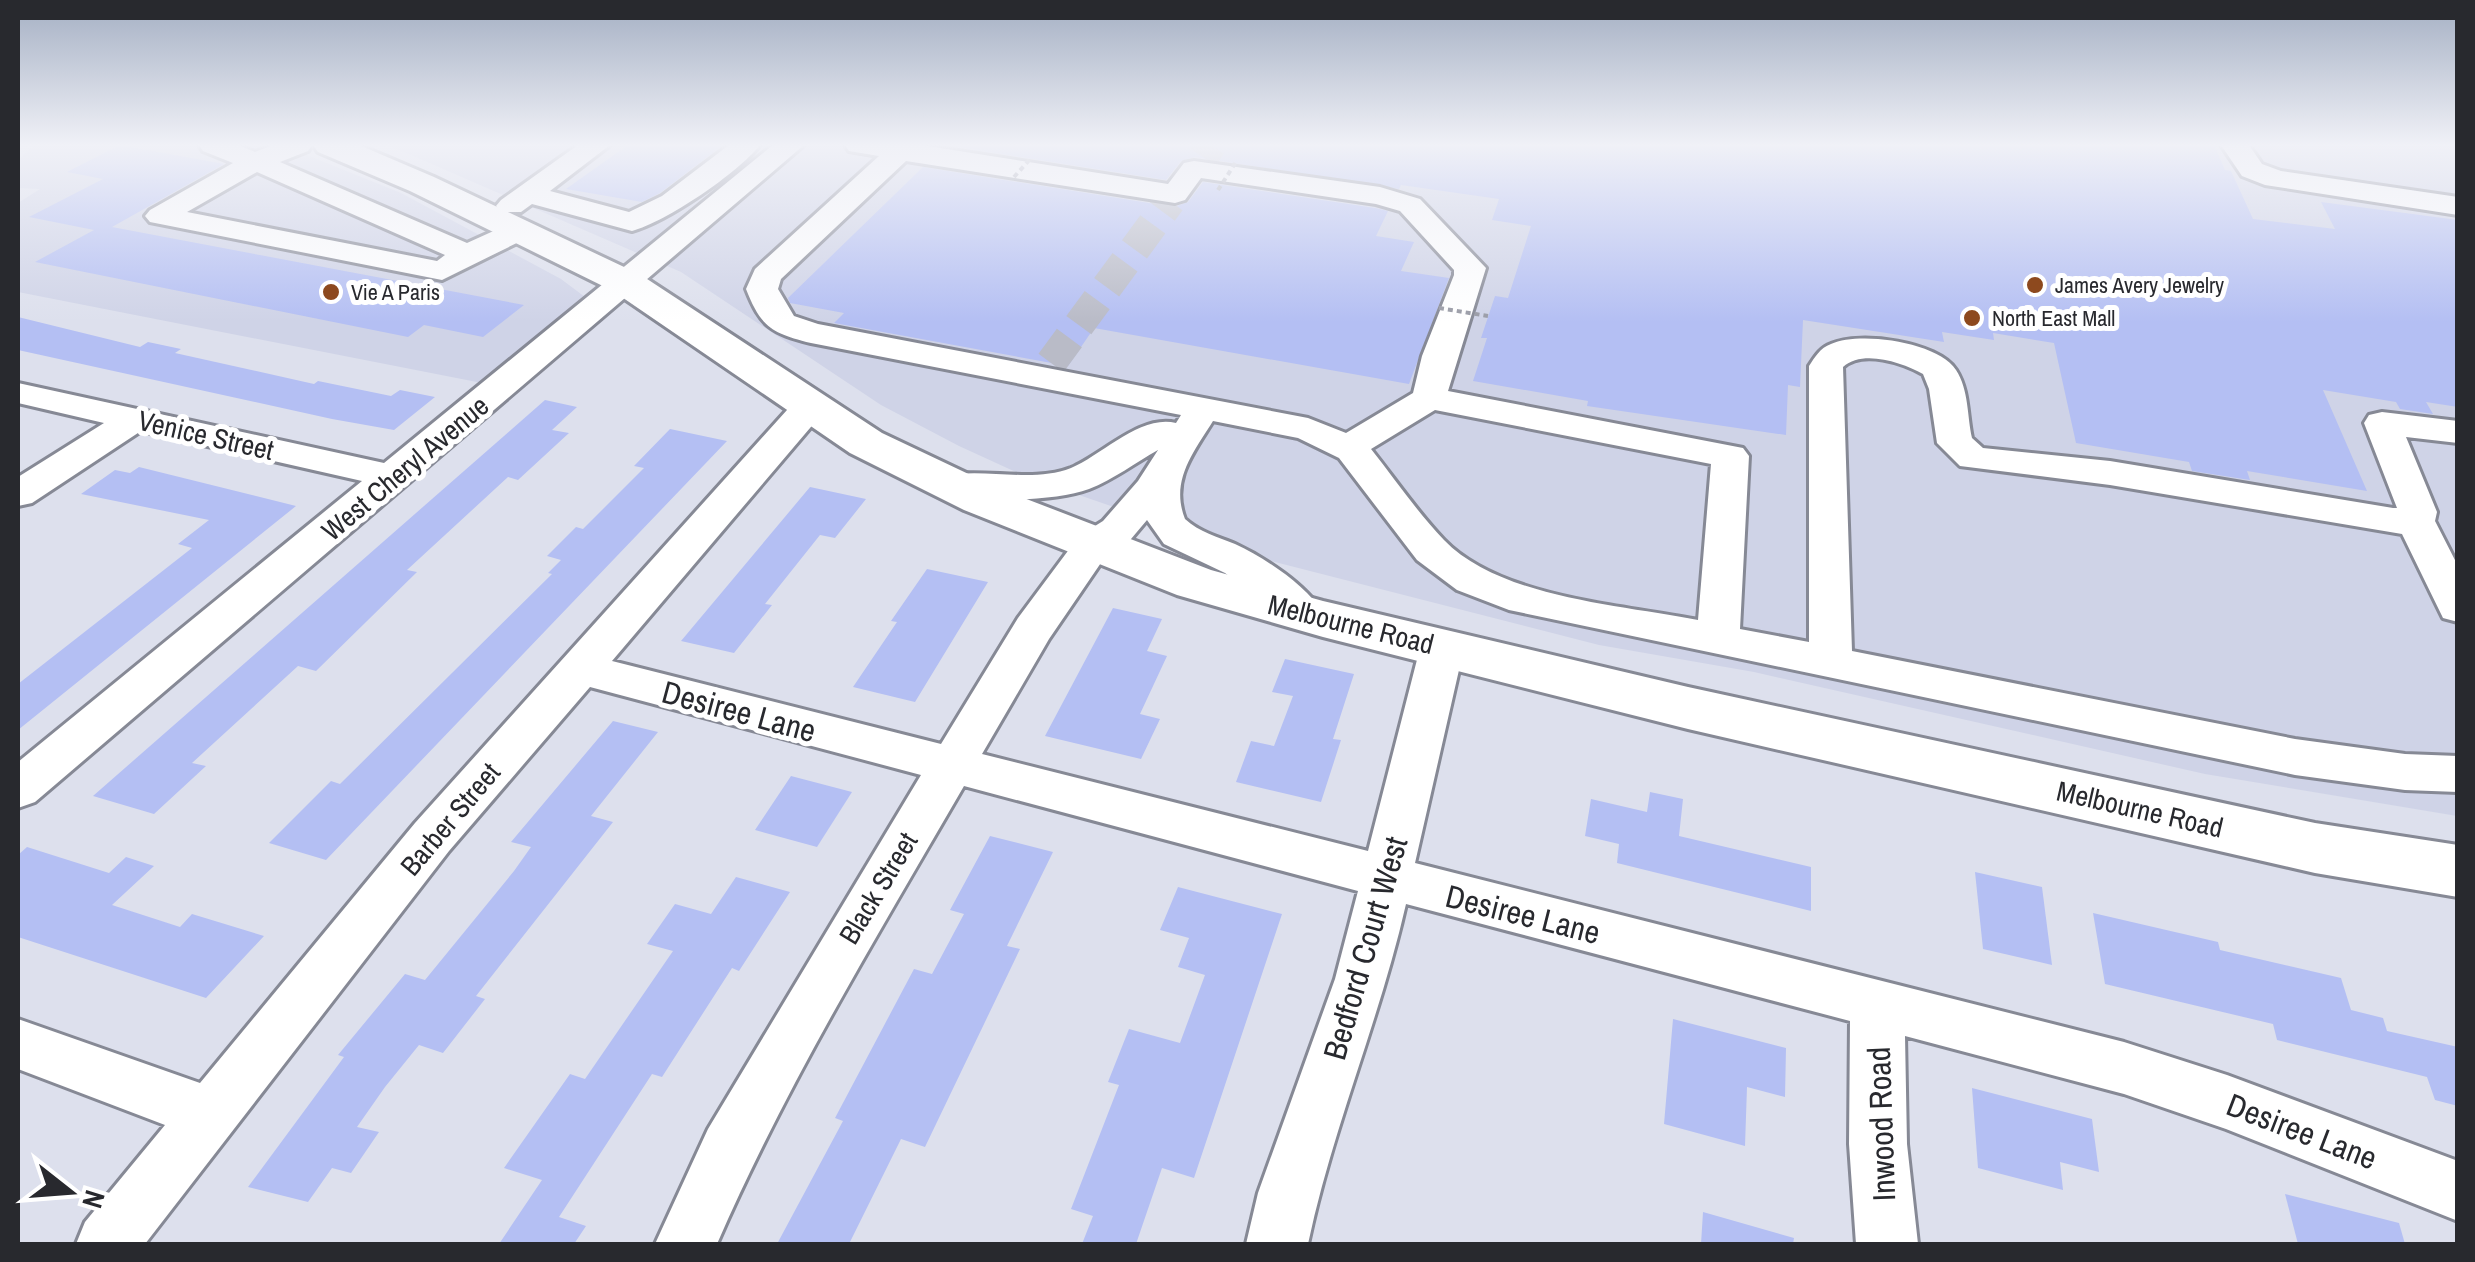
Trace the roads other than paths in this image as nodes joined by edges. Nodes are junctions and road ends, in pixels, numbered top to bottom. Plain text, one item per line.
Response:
1 (181, 204) edge
2 (354, 204) edge
3 (487, 204) edge
4 (526, 204) edge
5 (668, 204) edge
6 (682, 204) edge
7 (721, 204) edge
8 (843, 204) edge
9 (1406, 204) edge
10 (714, 210) junction
11 (514, 214) junction
12 (467, 254) junction
13 (627, 282) junction
14 (18, 392) edge
15 (1429, 398) junction
16 (810, 408) junction
17 (1183, 414) junction
18 (135, 419) junction
19 (2458, 432) edge
20 (1347, 448) junction
21 (1164, 472) junction
22 (395, 478) junction
23 (953, 485) junction
24 (18, 494) edge
25 (2415, 522) junction
26 (1093, 545) junction
27 (2458, 608) edge
28 (1302, 613) junction
29 (1718, 638) junction
30 (1442, 648) junction
31 (1831, 660) junction
32 (578, 668) junction
33 (950, 767) junction
34 (2458, 774) edge
35 (18, 789) edge
36 (2458, 871) edge
37 (1387, 880) junction
38 (1877, 1004) junction
39 (18, 1044) edge
40 (208, 1114) junction
41 (2458, 1191) edge
42 (108, 1244) edge
43 (686, 1244) edge
44 (1277, 1244) edge
45 (1887, 1244) edge

1 - 12 street
2 - 12 street
3 - 11 main road, Melbourne Road
4 - 11 street
5 - 11 street
6 - 10 street
7 - 10 street, West Cheryl Avenue
8 - 17 street
9 - 15 street
10 - 13 street, West Cheryl Avenue
11 - 12 street
11 - 13 main road, Melbourne Road
13 - 16 main road, Melbourne Road
13 - 22 street, West Cheryl Avenue
14 - 18 street, Venice Street
15 - 20 street
15 - 29 street
16 - 23 main road, Melbourne Road
16 - 32 street, Barber Street
17 - 20 street
17 - 21 street
17 - 23 street
17 - 26 street
18 - 22 street, Venice Street
18 - 24 street
19 - 25 street
20 - 29 street
21 - 26 street
21 - 28 street
22 - 35 street, West Cheryl Avenue
23 - 26 main road, Melbourne Road
25 - 27 street
25 - 31 street
26 - 28 main road, Melbourne Road
26 - 33 street, Black Street
28 - 30 main road, Melbourne Road
29 - 31 street
30 - 36 main road, Melbourne Road
30 - 37 street, Bedford Court West
31 - 34 street
32 - 33 street, Desiree Lane
32 - 40 street, Barber Street
33 - 37 street, Desiree Lane
33 - 43 street, Black Street
37 - 38 street, Desiree Lane
37 - 44 street, Bedford Court West
38 - 41 street, Desiree Lane
38 - 45 street, Inwood Road
39 - 40 street
40 - 42 street, Barber Street

